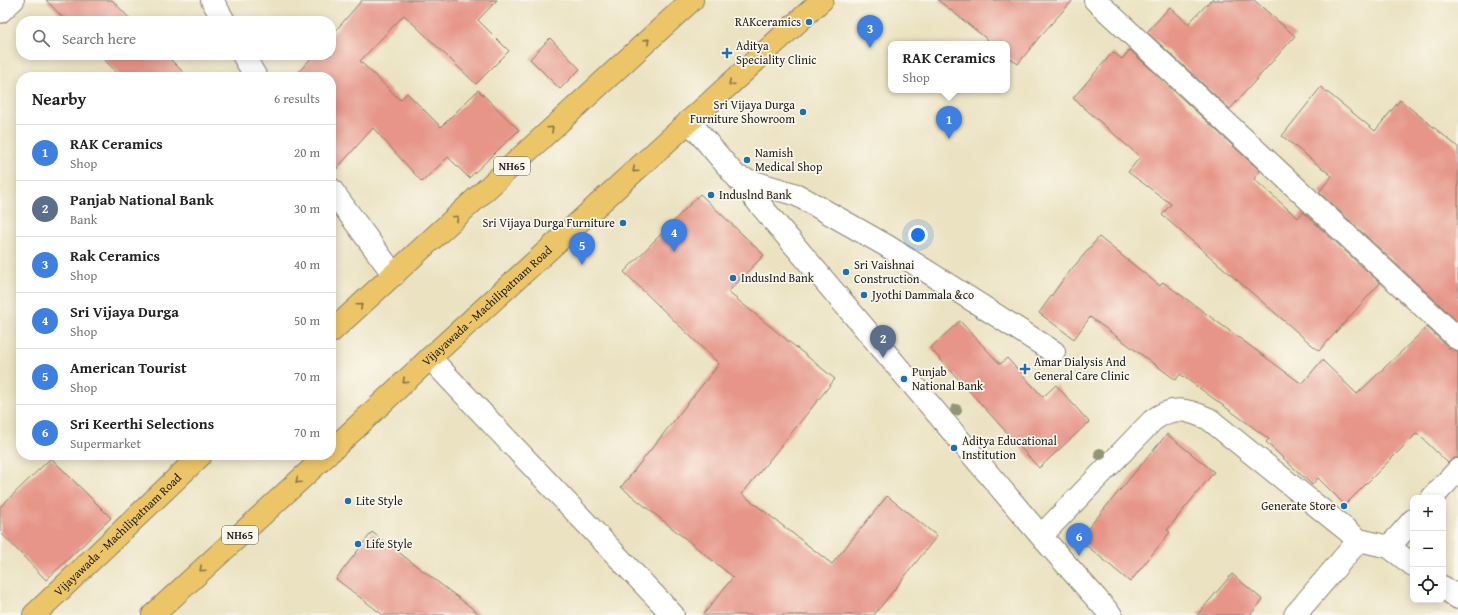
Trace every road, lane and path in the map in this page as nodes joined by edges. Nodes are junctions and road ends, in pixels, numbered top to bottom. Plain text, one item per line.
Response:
1 (13, 0) edge
2 (212, 0) edge
3 (692, 0) edge
4 (822, 0) edge
5 (1095, 0) edge
6 (0, 12) edge
7 (221, 16) edge
8 (246, 60) edge
9 (253, 72) edge
10 (689, 121) junction
11 (737, 177) junction
12 (336, 196) edge
13 (394, 275) junction
14 (336, 327) edge
15 (1458, 339) edge
16 (1054, 352) dead end
17 (430, 358) junction
18 (336, 446) edge
19 (196, 460) edge
20 (322, 460) edge
21 (1458, 470) edge
22 (1435, 495) edge
23 (1410, 523) edge
24 (1042, 536) junction
25 (1359, 540) junction
26 (1388, 547) junction
27 (1410, 563) edge
28 (1446, 589) edge
29 (1458, 598) edge
30 (34, 615) edge
31 (152, 615) edge
32 (673, 615) edge
33 (1112, 615) edge
34 (1296, 615) edge

1 - 6 street
2 - 7 street
13 -> 3 highway, NH65
4 -> 10 highway, Vijayawada - Machilipatnam Road
5 - 15 street
8 - 9 street
10 - 11 street
10 -> 17 highway, Vijayawada - Machilipatnam Road
11 - 16 street
11 - 24 street
12 - 13 street
14 -> 13 highway, NH65
17 -> 18 highway, Vijayawada - Machilipatnam Road
17 - 32 street
19 - 30 highway, Vijayawada - Machilipatnam Road
20 -> 31 highway, NH65
21 - 22 street
23 - 26 street
24 - 25 street
24 - 33 street
25 - 26 street
25 - 34 street
26 - 27 street
28 - 29 street

